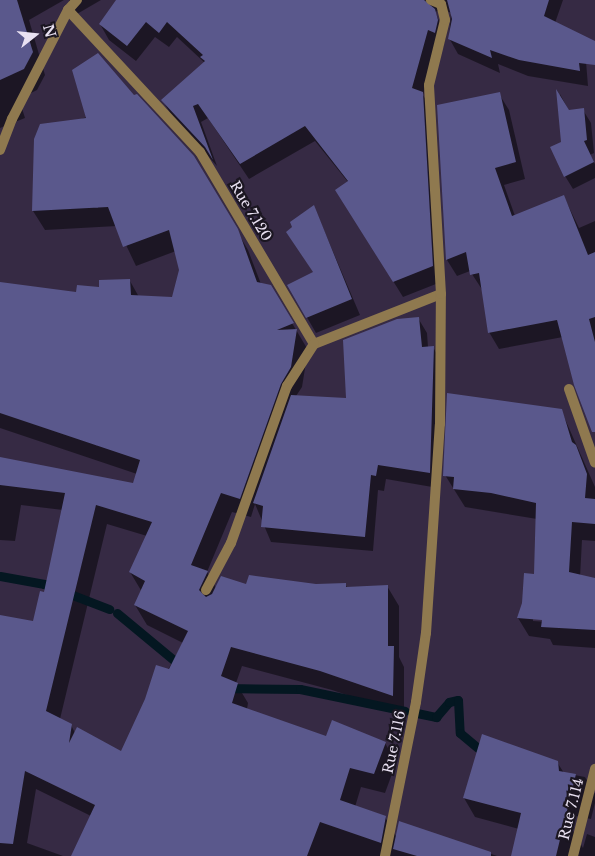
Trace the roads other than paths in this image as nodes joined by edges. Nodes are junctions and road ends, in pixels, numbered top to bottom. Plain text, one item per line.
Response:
1 (77, 0) edge
2 (431, 0) edge
3 (68, 10) junction
4 (0, 150) edge
5 (441, 294) junction
6 (314, 344) junction
7 (569, 389) dead end
8 (595, 463) edge
9 (206, 590) dead end
10 (595, 769) edge
11 (385, 856) edge
12 (573, 856) edge

1 - 3 street
2 - 5 street, Rue 7.116
3 - 4 street
3 - 6 street, Rue 7.120
5 - 6 street
5 - 11 street, Rue 7.116
6 - 9 street
7 - 8 street
10 - 12 street, Rue 7.114

